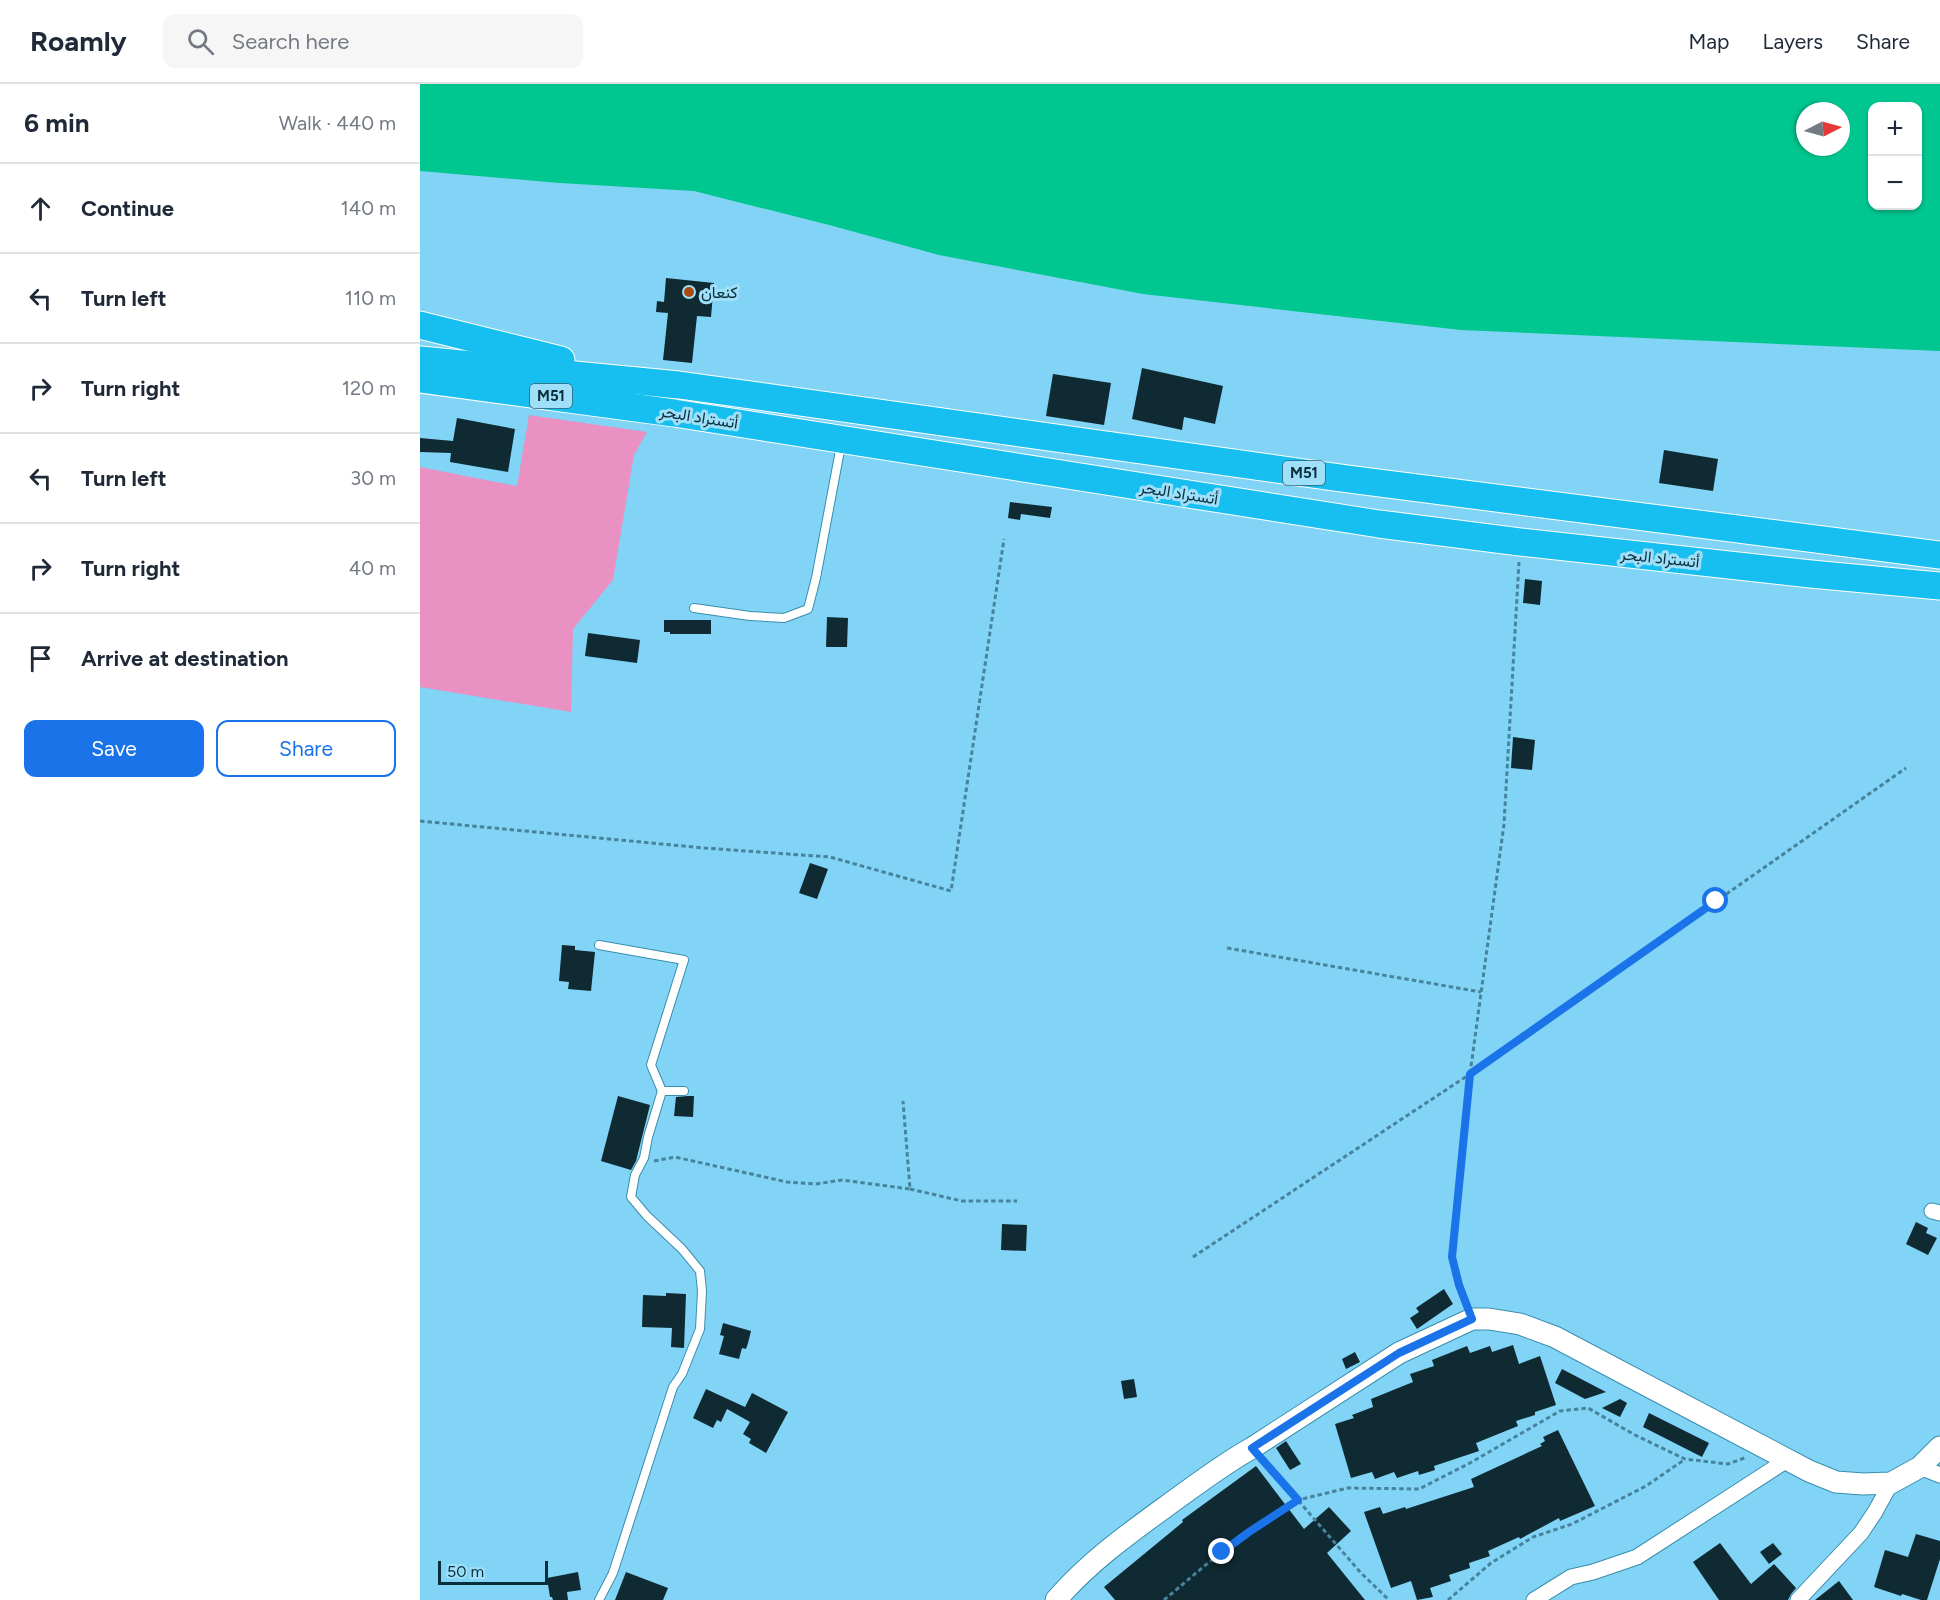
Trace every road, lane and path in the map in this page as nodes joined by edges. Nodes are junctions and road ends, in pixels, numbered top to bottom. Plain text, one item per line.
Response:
1 (420, 325) edge
2 (424, 370) edge
3 (646, 382) junction
4 (680, 386) junction
5 (674, 413) junction
6 (842, 440) junction
7 (1341, 478) junction
8 (1378, 483) junction
9 (1331, 518) junction
10 (1369, 523) junction
11 (1004, 539) dead end
12 (1520, 542) junction
13 (1936, 554) edge
14 (1890, 582) junction
15 (1940, 586) edge
16 (1940, 596) edge
17 (694, 608) dead end
18 (1906, 768) dead end
19 (420, 821) edge
20 (598, 945) dead end
21 (1227, 948) dead end
22 (1480, 992) junction
23 (1470, 1074) junction
24 (662, 1091) junction
25 (684, 1091) dead end
26 (903, 1101) dead end
27 (644, 1158) junction
28 (910, 1190) junction
29 (1017, 1201) dead end
30 (1193, 1257) dead end
31 (1472, 1319) junction
32 (1762, 1446) junction
33 (1940, 1447) edge
34 (1252, 1448) junction
35 (1685, 1459) junction
36 (1787, 1460) junction
37 (1920, 1467) junction
38 (1940, 1475) edge
39 (1891, 1483) junction
40 (1298, 1500) junction
41 (599, 1600) edge
42 (1056, 1600) edge
43 (1164, 1600) edge
44 (1389, 1600) edge
45 (1448, 1600) edge
46 (1534, 1600) edge
47 (1798, 1600) edge

1 - 3 highway, M51
2 - 3 highway
2 - 5 highway, أتستراد البحر / M51
3 - 4 highway, أتستراد البحر / M51
4 - 5 highway
4 - 7 highway, أتستراد البحر / M51
5 - 6 highway, أتستراد البحر / M51
6 - 9 highway, أتستراد البحر / M51
6 - 17 lane
7 - 8 highway, أتستراد البحر / M51
7 - 9 highway
8 - 10 highway
8 - 13 highway, أتستراد البحر / M51
9 - 10 highway, أتستراد البحر / M51
10 - 12 highway, أتستراد البحر / M51
11 - 19 path
12 - 14 highway, أتستراد البحر / M51
12 - 22 path
14 - 15 highway, أتستراد البحر / M51
14 - 16 highway
18 - 23 path
20 - 24 lane
21 - 22 path
22 - 23 path
23 - 30 path
23 - 31 path
24 - 25 lane
24 - 27 lane
26 - 28 path
27 - 28 path
27 - 41 lane
28 - 29 path
31 - 32 main road
31 - 34 main road
32 - 35 path
32 - 36 main road
33 - 37 main road
34 - 40 path
34 - 42 main road
35 - 40 path
35 - 45 path
36 - 39 main road
36 - 46 street
37 - 38 street
37 - 39 main road
39 - 47 street
40 - 43 path
40 - 44 path

